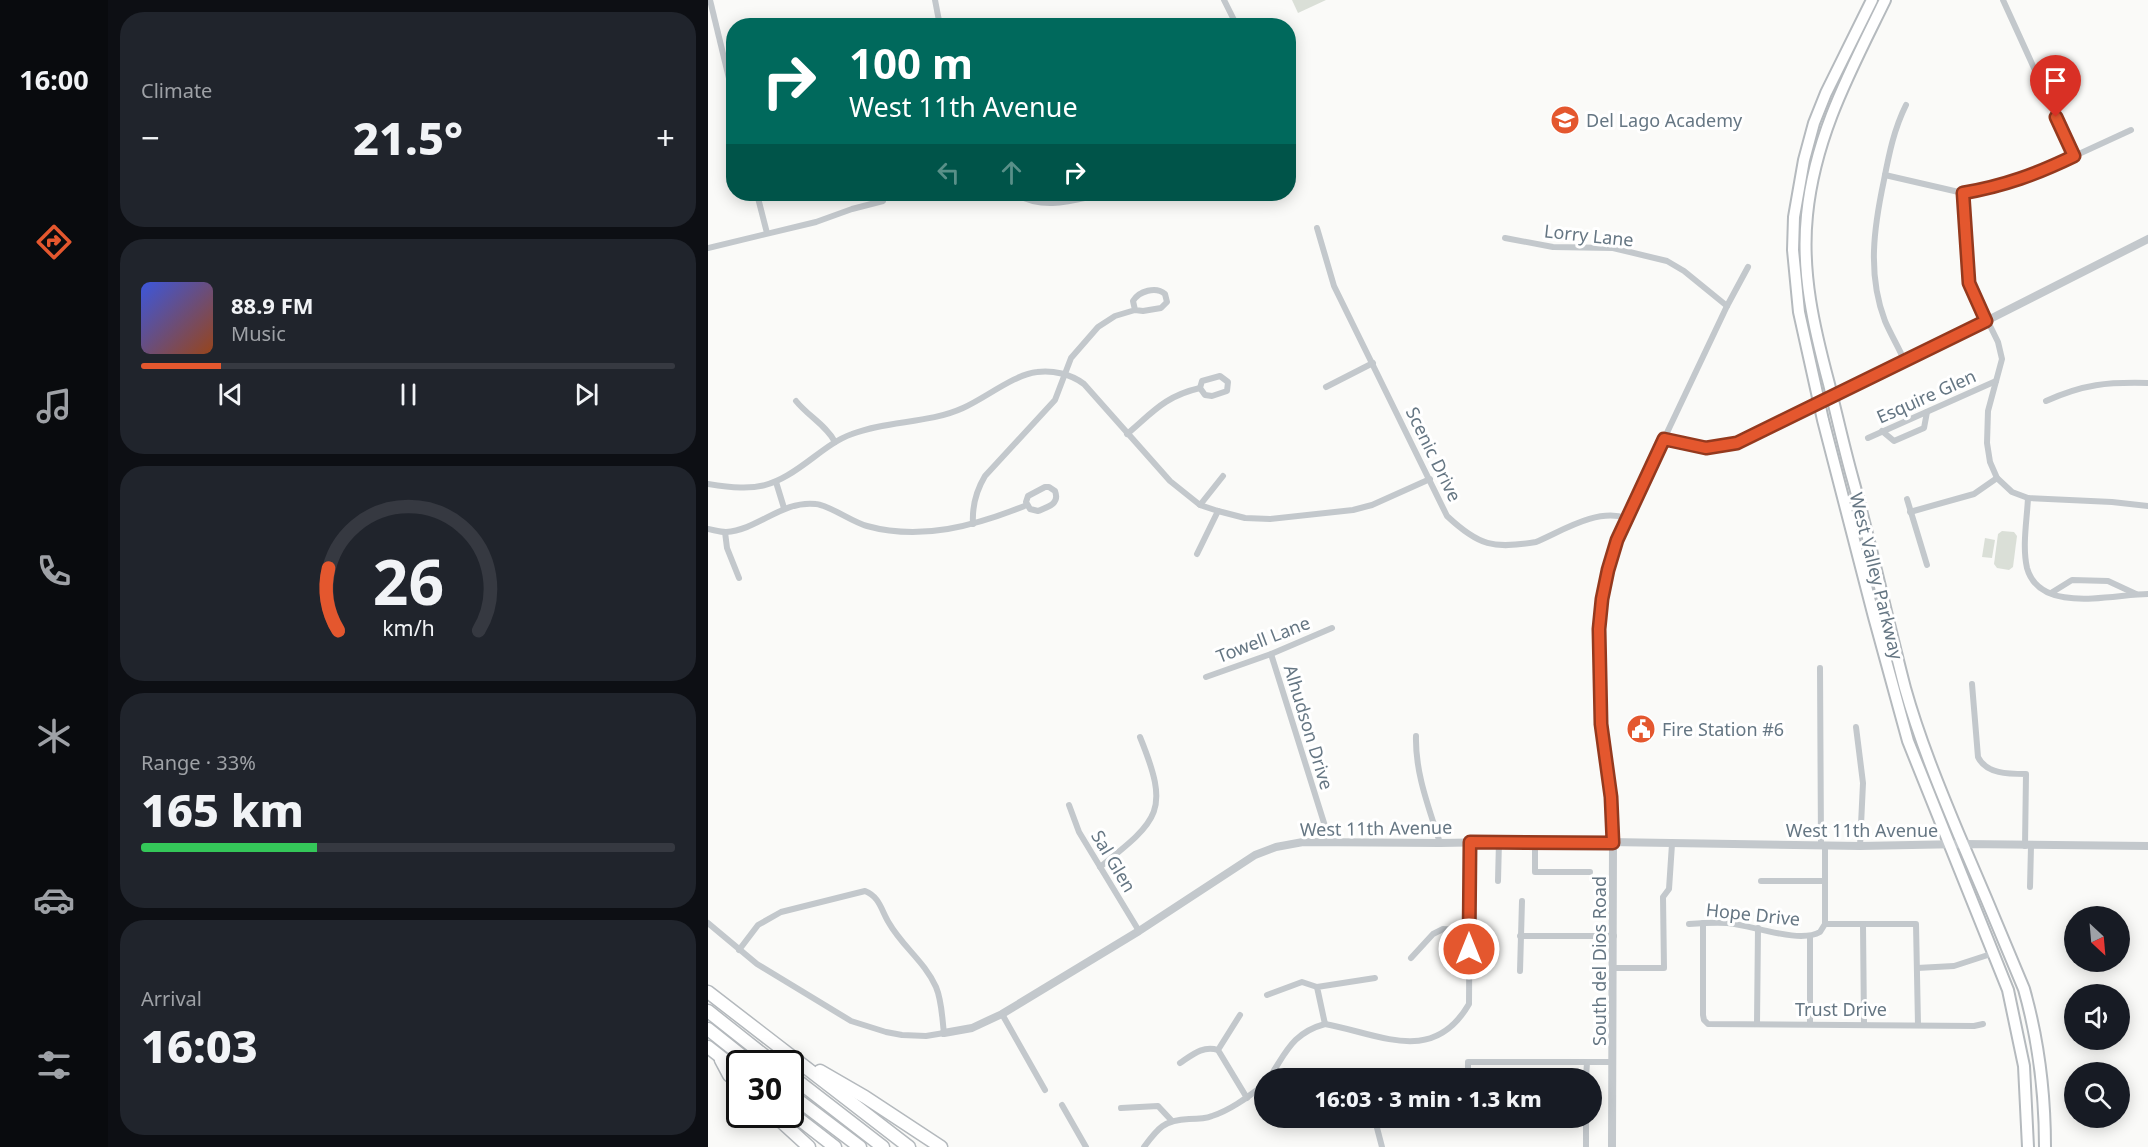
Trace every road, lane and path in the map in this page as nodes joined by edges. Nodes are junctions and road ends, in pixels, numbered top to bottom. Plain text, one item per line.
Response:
1 (710, 0) edge
2 (935, 0) edge
3 (1224, 0) edge
4 (1872, 0) edge
5 (1885, 0) edge
6 (2003, 0) edge
7 (938, 18) edge
8 (1233, 18) edge
9 (726, 66) edge
10 (1906, 105) dead end
11 (2132, 130) dead end
12 (2074, 156) junction
13 (1885, 175) junction
14 (1963, 193) junction
15 (759, 201) edge
16 (883, 201) dead end
17 (1034, 201) edge
18 (1069, 201) edge
19 (1317, 228) dead end
20 (767, 233) junction
21 (1505, 238) dead end
22 (2148, 239) edge
23 (708, 248) edge
24 (1748, 267) dead end
25 (1726, 306) junction
26 (1135, 310) junction
27 (1986, 321) junction
28 (1905, 362) junction
29 (1373, 363) junction
30 (1064, 375) junction
31 (1996, 381) junction
32 (2148, 382) edge
33 (1326, 387) dead end
34 (1200, 388) junction
35 (1832, 398) junction
36 (796, 401) dead end
37 (2046, 401) dead end
38 (1820, 403) junction
39 (1927, 412) junction
40 (1882, 431) junction
41 (1127, 434) junction
42 (1868, 438) dead end
43 (1664, 439) junction
44 (834, 442) junction
45 (1223, 476) dead end
46 (1997, 478) junction
47 (1430, 479) junction
48 (776, 482) junction
49 (708, 484) edge
50 (2028, 498) junction
51 (1907, 500) dead end
52 (1027, 505) junction
53 (1200, 505) junction
54 (2148, 506) edge
55 (784, 508) junction
56 (1218, 511) junction
57 (1910, 512) junction
58 (1626, 518) junction
59 (972, 524) junction
60 (708, 529) edge
61 (725, 532) junction
62 (1197, 554) dead end
63 (1927, 565) dead end
64 (739, 578) dead end
65 (2051, 593) junction
66 (2136, 594) junction
67 (2148, 594) edge
68 (1332, 628) dead end
69 (1271, 654) junction
70 (1820, 668) dead end
71 (1206, 677) dead end
72 (1972, 684) dead end
73 (1856, 728) dead end
74 (1416, 736) dead end
75 (1140, 737) dead end
76 (1069, 805) dead end
77 (1499, 841) junction
78 (1535, 841) junction
79 (1330, 842) junction
80 (1470, 842) junction
81 (1440, 843) junction
82 (1613, 843) junction
83 (1672, 844) junction
84 (1950, 844) junction
85 (1963, 844) junction
86 (1823, 845) junction
87 (1860, 846) junction
88 (2028, 846) junction
89 (2148, 846) edge
90 (1100, 867) junction
91 (1590, 872) dead end
92 (1498, 881) dead end
93 (1761, 881) dead end
94 (1825, 881) junction
95 (2030, 887) dead end
96 (1522, 901) dead end
97 (708, 923) edge
98 (1703, 923) junction
99 (1689, 924) dead end
100 (1825, 924) junction
101 (1863, 925) junction
102 (1758, 928) junction
103 (1139, 931) junction
104 (1470, 931) junction
105 (1520, 936) junction
106 (1614, 936) junction
107 (1810, 936) junction
108 (739, 950) junction
109 (1994, 953) junction
110 (1411, 958) dead end
111 (1614, 968) junction
112 (1917, 968) junction
113 (1520, 971) dead end
114 (1375, 978) dead end
115 (1317, 987) junction
116 (708, 993) edge
117 (1267, 995) dead end
118 (708, 1011) edge
119 (1002, 1014) junction
120 (1240, 1015) dead end
121 (1325, 1024) junction
122 (1756, 1024) junction
123 (1810, 1024) junction
124 (1864, 1024) junction
125 (1983, 1024) dead end
126 (1918, 1025) junction
127 (708, 1029) edge
128 (944, 1033) junction
129 (775, 1044) junction
130 (713, 1050) edge
131 (734, 1050) edge
132 (757, 1050) edge
133 (1218, 1050) junction
134 (726, 1061) edge
135 (1587, 1062) junction
136 (1613, 1062) junction
137 (1180, 1063) dead end
138 (1275, 1068) edge
139 (1468, 1068) edge
140 (1587, 1068) edge
141 (726, 1070) edge
142 (804, 1086) edge
143 (1045, 1090) dead end
144 (1254, 1093) edge
145 (1247, 1098) junction
146 (804, 1105) edge
147 (1062, 1105) dead end
148 (1120, 1108) dead end
149 (1172, 1121) junction
150 (804, 1123) edge
151 (788, 1128) edge
152 (1377, 1128) edge
153 (1586, 1128) edge
154 (809, 1147) edge
155 (835, 1147) edge
156 (860, 1147) edge
157 (883, 1147) edge
158 (909, 1147) edge
159 (941, 1147) edge
160 (1086, 1147) edge
161 (1144, 1147) edge
162 (1382, 1147) edge
163 (1586, 1147) edge
164 (1612, 1147) edge
165 (2028, 1147) edge
166 (2045, 1147) edge

1 - 9 street
2 - 7 street
3 - 8 street
4 - 38 main road, West Valley Parkway
5 - 35 main road, West Valley Parkway
6 - 12 street
10 - 13 street
11 - 12 street
12 - 14 street
13 - 14 street
13 - 28 street
14 - 27 street
15 - 20 street
16 - 20 street
17 - 18 street
19 - 29 street, Scenic Drive
20 - 23 street
21 - 25 street, Lorry Lane
22 - 27 street
24 - 25 street, South del Dios Road
25 - 43 street, South del Dios Road
26 - 26 street
26 - 30 street
27 - 28 street
27 - 31 street
28 - 35 street
29 - 33 street
29 - 47 street, Scenic Drive
30 - 41 street
30 - 44 street
30 - 59 street
31 - 39 street, Esquire Glen
31 - 46 street
32 - 37 street
34 - 34 street
34 - 41 street
35 - 38 street
35 - 85 main road, West Valley Parkway
36 - 44 street
38 - 43 street
38 - 84 main road, West Valley Parkway
39 - 40 street, Esquire Glen
39 - 40 street
40 - 42 street, Esquire Glen
41 - 53 street
43 - 58 street, South del Dios Road
44 - 48 street
45 - 53 street
46 - 50 street
46 - 57 street
47 - 56 street
47 - 58 street, Scenic Drive
48 - 49 street
48 - 55 street
50 - 54 street
50 - 65 street
51 - 57 street
52 - 52 street
52 - 59 street
53 - 56 street
55 - 59 street
55 - 61 street
56 - 62 street
57 - 63 street
58 - 82 street, South del Dios Road
60 - 61 street
61 - 64 street
65 - 66 street
65 - 66 street
66 - 67 street
68 - 69 street, Towell Lane
69 - 71 street, Towell Lane
69 - 79 street, Alhudson Drive
70 - 86 street
72 - 88 street
73 - 87 street
74 - 81 street
75 - 90 street
76 - 90 street, Sal Glen
77 - 78 street, West 11th Avenue
77 - 80 street, West 11th Avenue
77 - 92 street
78 - 82 street, West 11th Avenue
78 - 91 street
79 - 81 street, West 11th Avenue
79 - 103 street, West 11th Avenue
80 - 81 street, West 11th Avenue
80 - 104 street
82 - 83 street, West 11th Avenue
82 - 106 street, South del Dios Road
83 - 86 street, West 11th Avenue
83 - 111 street
84 - 85 street, West 11th Avenue
84 - 87 street, West 11th Avenue
84 - 109 main road, West Valley Parkway
85 - 88 street, West 11th Avenue
85 - 166 main road, West Valley Parkway
86 - 87 street, West 11th Avenue
86 - 94 street
88 - 89 street, West 11th Avenue
88 - 95 street
90 - 103 street, Sal Glen
93 - 94 street
94 - 100 street
96 - 105 street
97 - 108 street
98 - 99 street, Hope Drive
98 - 102 street, Hope Drive
98 - 122 street, Trust Drive
100 - 101 street, Hope Drive
100 - 107 street, Hope Drive
101 - 112 street, Hope Drive
101 - 124 street
102 - 107 street, Hope Drive
102 - 122 street
103 - 119 street, West 11th Avenue
104 - 110 street
104 - 121 street
105 - 106 street
105 - 113 street
106 - 111 street, South del Dios Road
107 - 123 street
108 - 128 street
108 - 128 street
109 - 112 street
109 - 165 main road, West Valley Parkway
111 - 136 street, South del Dios Road
112 - 126 street
114 - 115 street
115 - 117 street
115 - 121 street
116 - 129 highway
118 - 132 highway
119 - 128 street, West 11th Avenue
119 - 143 street
120 - 133 street
121 - 138 street
122 - 123 street, Trust Drive
123 - 124 street, Trust Drive
124 - 126 street, Trust Drive
125 - 126 street, Trust Drive
127 - 131 highway
129 - 158 highway
129 - 159 highway
130 - 134 highway
130 - 141 highway
133 - 137 street
133 - 145 street
135 - 136 street
135 - 139 street
135 - 140 street
136 - 164 street, South del Dios Road
142 - 157 highway
144 - 145 street
145 - 149 street
146 - 156 highway
147 - 160 street
148 - 149 street
149 - 161 street
150 - 155 highway
151 - 154 highway
152 - 162 street
153 - 163 street

